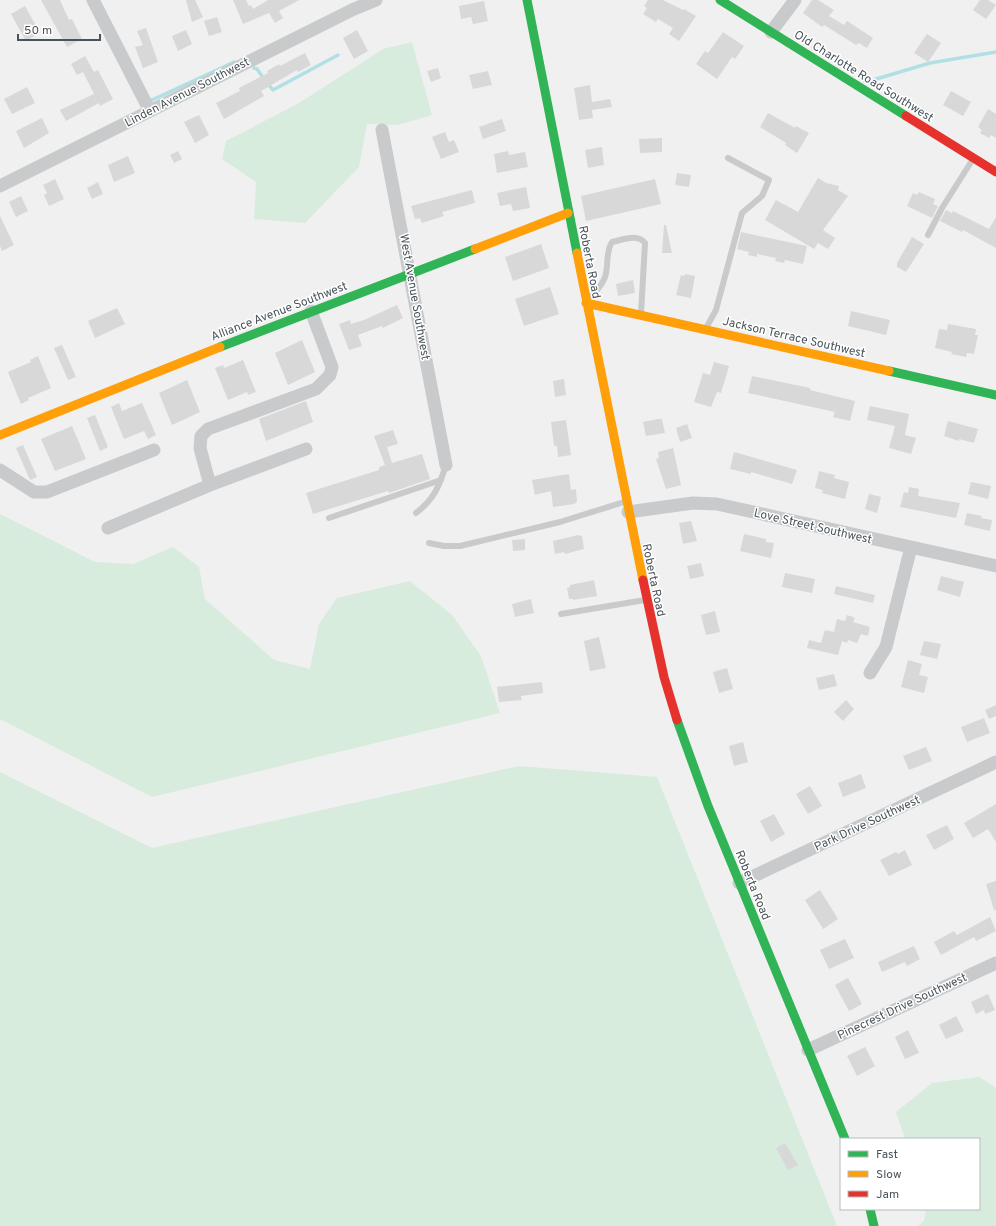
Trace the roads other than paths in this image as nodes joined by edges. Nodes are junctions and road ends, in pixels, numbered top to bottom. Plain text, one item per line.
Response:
1 (93, 0) edge
2 (376, 0) edge
3 (527, 0) edge
4 (720, 0) edge
5 (795, 0) edge
6 (771, 32) junction
7 (150, 111) junction
8 (382, 130) dead end
9 (728, 158) dead end
10 (974, 158) junction
11 (996, 172) edge
12 (0, 186) edge
13 (568, 213) junction
14 (928, 235) dead end
15 (410, 273) junction
16 (586, 303) junction
17 (311, 312) junction
18 (641, 315) junction
19 (706, 329) junction
20 (996, 395) edge
21 (0, 434) edge
22 (306, 449) dead end
23 (154, 450) dead end
24 (446, 465) joint
25 (0, 470) edge
26 (441, 480) junction
27 (210, 485) junction
28 (627, 507) junction
29 (416, 513) dead end
30 (330, 518) dead end
31 (108, 528) dead end
32 (429, 543) dead end
33 (911, 547) junction
34 (996, 566) edge
35 (646, 600) junction
36 (561, 614) dead end
37 (870, 673) dead end
38 (996, 762) edge
39 (739, 884) junction
40 (996, 963) edge
41 (808, 1050) junction
42 (845, 1138) edge
43 (870, 1210) edge
44 (874, 1226) edge

1 - 7 street
2 - 7 street, Linden Avenue Southwest
3 - 13 street, Roberta Road
4 - 6 street, Old Charlotte Road Southwest
5 - 6 street
6 - 10 street, Old Charlotte Road Southwest
7 - 12 street, Linden Avenue Southwest
8 - 15 street, West Avenue Southwest
9 - 19 lane
10 - 11 street, Old Charlotte Road Southwest
10 - 14 lane
13 - 15 street, Alliance Avenue Southwest
13 - 16 street, Roberta Road
15 - 17 street, Alliance Avenue Southwest
15 - 24 street, West Avenue Southwest
16 - 18 street, Jackson Terrace Southwest
16 - 18 lane
16 - 28 street, Roberta Road
17 - 21 street, Alliance Avenue Southwest
17 - 27 street
18 - 19 street, Jackson Terrace Southwest
19 - 20 street, Jackson Terrace Southwest
22 - 27 street
23 - 25 street
24 - 26 lane
26 - 29 lane
26 - 30 lane
27 - 31 street
28 - 32 lane
28 - 33 street, Love Street Southwest
28 - 35 street, Roberta Road
33 - 34 street, Love Street Southwest
33 - 37 street
35 - 36 lane
35 - 39 street, Roberta Road
38 - 39 street, Park Drive Southwest
39 - 41 street, Roberta Road
40 - 41 street, Pinecrest Drive Southwest
41 - 42 street, Roberta Road
43 - 44 street

